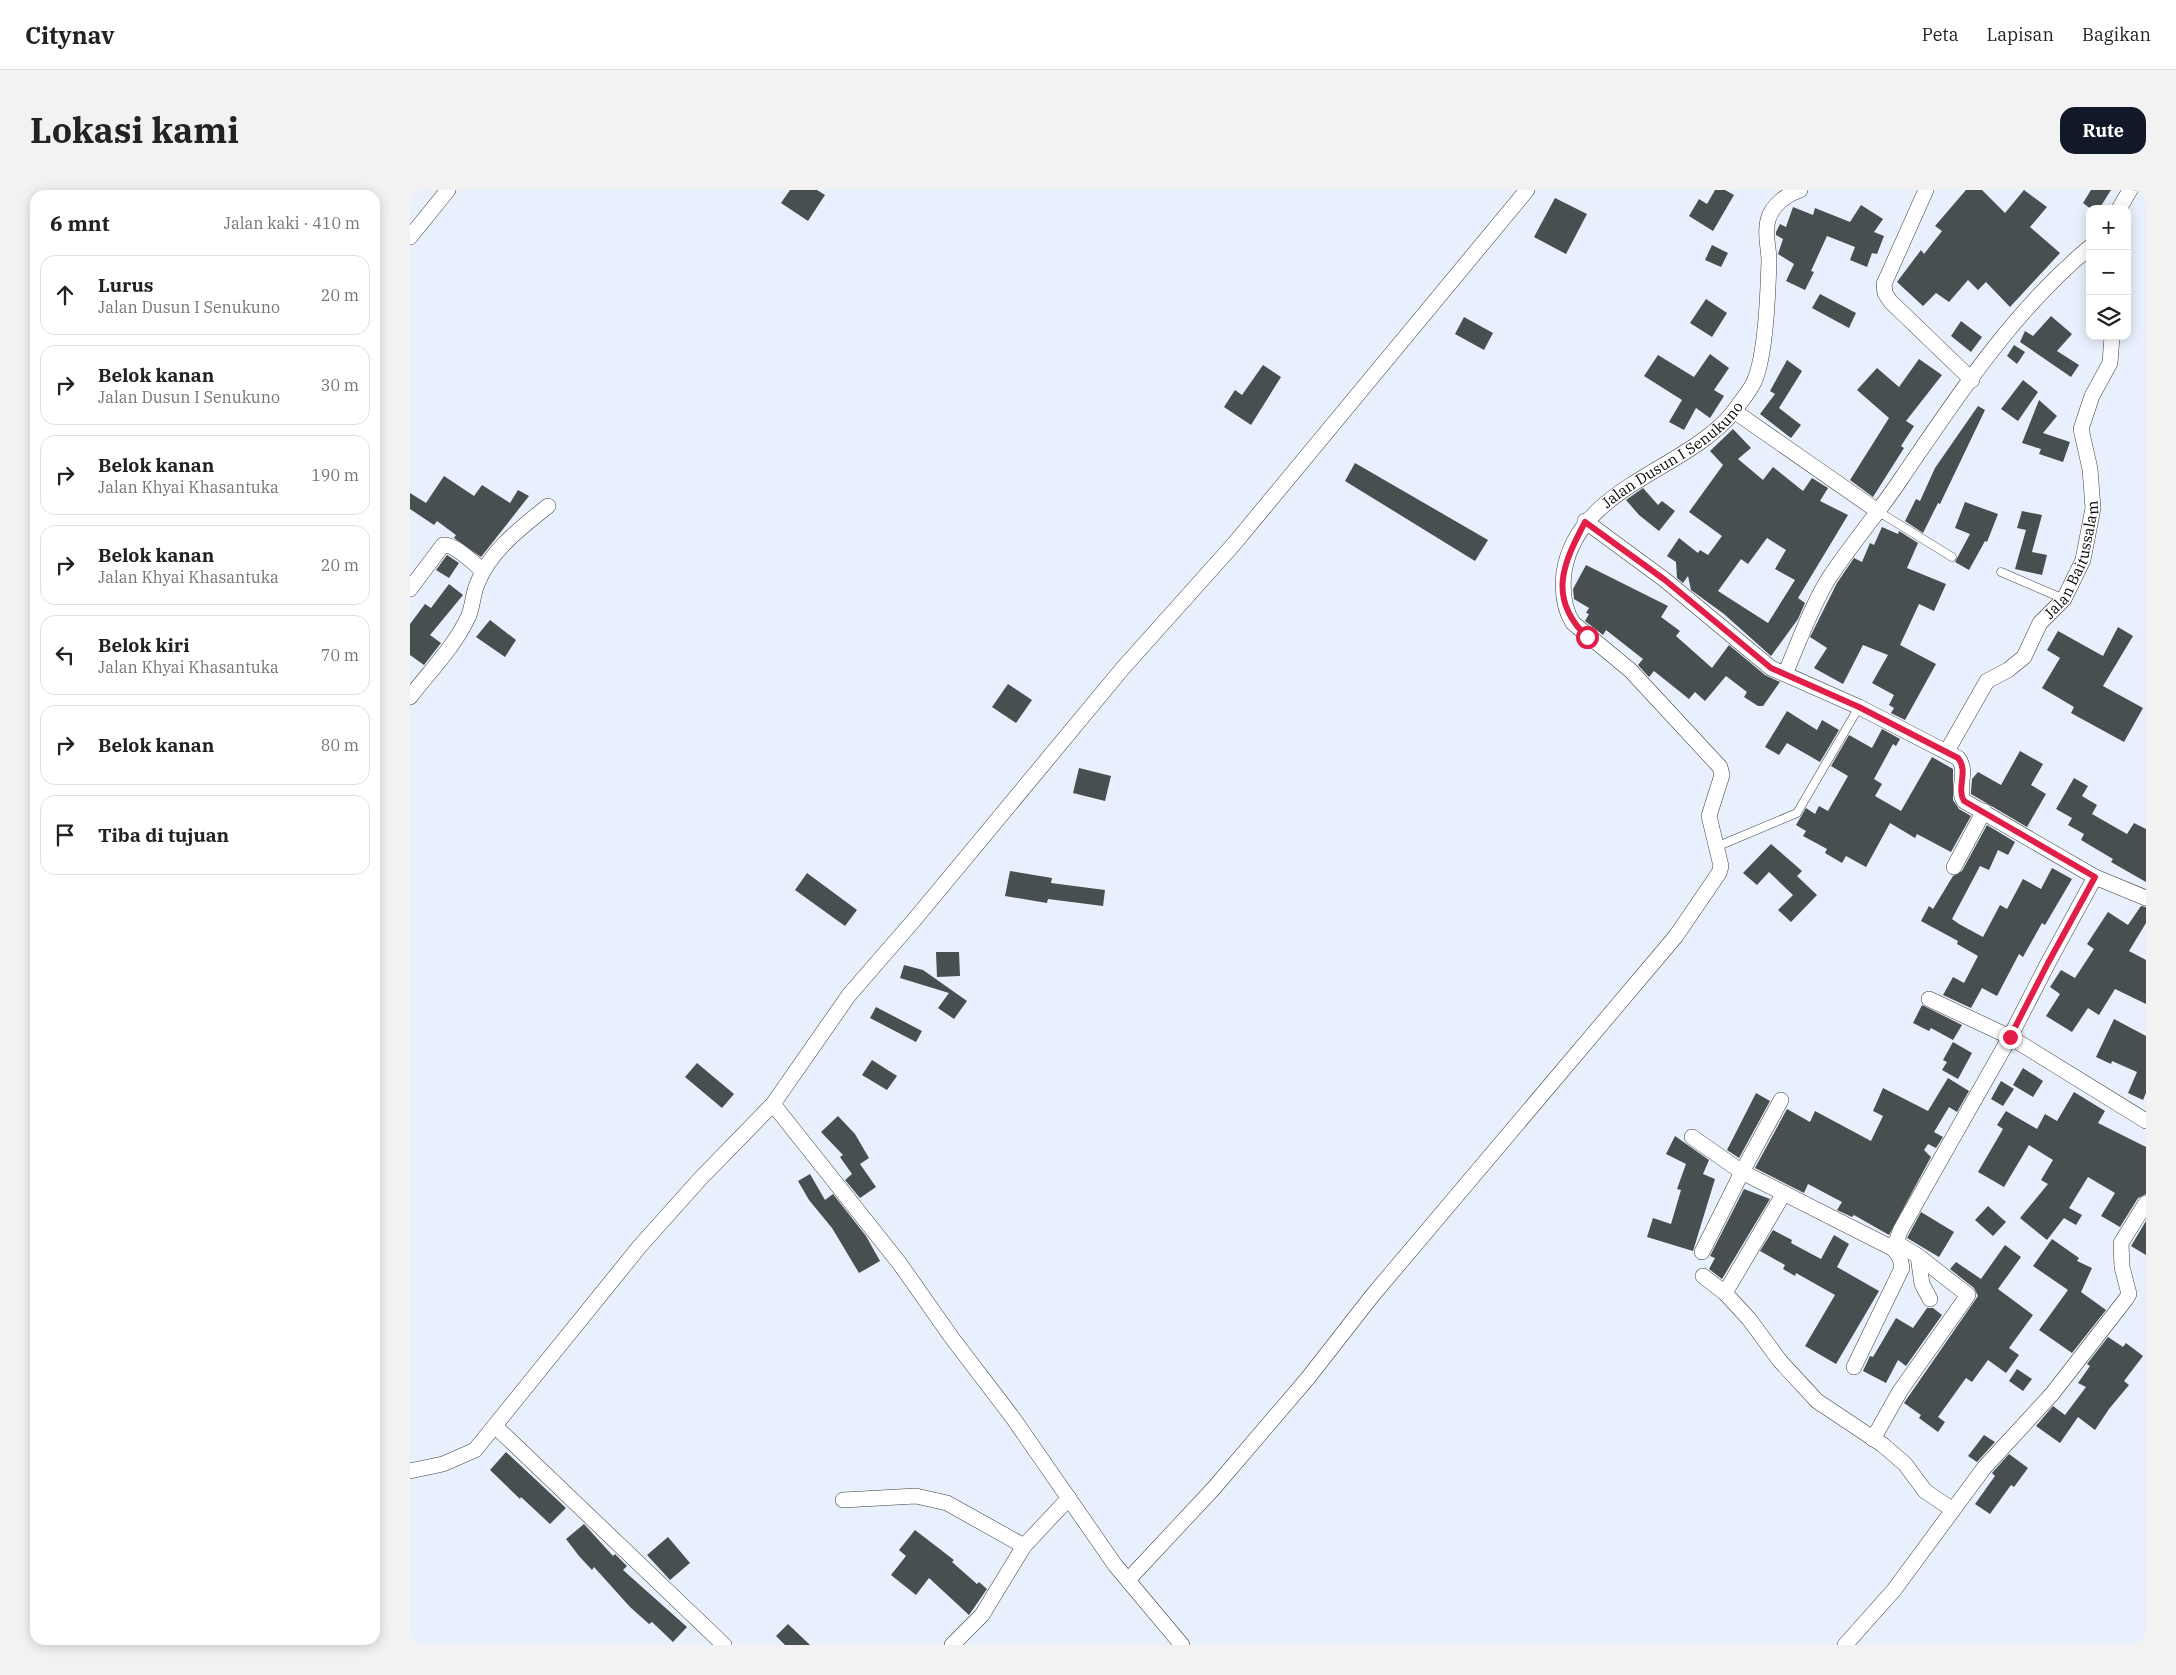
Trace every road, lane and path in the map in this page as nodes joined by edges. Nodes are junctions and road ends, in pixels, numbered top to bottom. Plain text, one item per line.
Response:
1 (448, 190) edge
2 (1527, 190) edge
3 (1800, 190) edge
4 (1926, 190) edge
5 (2130, 190) edge
6 (2121, 205) edge
7 (410, 237) edge
8 (2086, 250) edge
9 (2112, 340) edge
10 (1972, 380) junction
11 (1734, 412) junction
12 (548, 506) dead end
13 (1879, 512) junction
14 (1585, 522) junction
15 (1952, 557) dead end
16 (483, 571) junction
17 (2001, 572) dead end
18 (410, 589) edge
19 (2064, 598) junction
20 (1785, 674) junction
21 (410, 697) edge
22 (1859, 707) junction
23 (1947, 751) junction
24 (1984, 811) junction
25 (1716, 847) junction
26 (1954, 867) dead end
27 (2095, 877) junction
28 (2146, 898) edge
29 (1929, 999) dead end
30 (2010, 1037) junction
31 (1781, 1100) dead end
32 (773, 1104) junction
33 (2146, 1122) edge
34 (1692, 1137) dead end
35 (1742, 1172) junction
36 (1784, 1193) junction
37 (2146, 1203) edge
38 (1895, 1245) junction
39 (1702, 1252) dead end
40 (1918, 1256) junction
41 (1703, 1276) dead end
42 (1725, 1294) junction
43 (1930, 1299) dead end
44 (1854, 1367) dead end
45 (495, 1426) junction
46 (1873, 1439) junction
47 (410, 1471) edge
48 (1069, 1498) junction
49 (843, 1500) dead end
50 (1953, 1510) junction
51 (1024, 1546) junction
52 (1128, 1580) junction
53 (724, 1645) edge
54 (952, 1645) edge
55 (1182, 1645) edge
56 (1845, 1645) edge

1 - 7 street
2 - 32 street
3 - 11 street, Jalan Dusun I Senukuno
4 - 10 street
5 - 6 street
8 - 10 street
9 - 19 street, Jalan Baitussalam
10 - 13 street
11 - 13 street
11 - 14 street, Jalan Dusun I Senukuno
12 - 16 street
13 - 15 lane
13 - 20 street
14 - 20 street
14 - 25 street, Jalan Dusun I Senukuno
16 - 18 street
16 - 21 street
17 - 19 lane
19 - 23 street, Jalan Baitussalam
20 - 22 street
22 - 23 street
22 - 25 lane
23 - 24 street
24 - 26 street
24 - 27 street
25 - 52 street, Jalan Dusun I Senukuno
27 - 28 street
27 - 30 street
29 - 30 street
30 - 33 street
30 - 38 street
31 - 35 street
32 - 45 street
32 - 48 street
34 - 35 street
35 - 36 street
35 - 39 street
36 - 38 street
36 - 42 street
37 - 50 street
38 - 40 street
38 - 44 street
40 - 43 street
40 - 46 street
41 - 42 street
42 - 46 street
45 - 47 street
45 - 53 street
46 - 50 street
48 - 51 street
48 - 52 street
49 - 51 street
50 - 56 street
51 - 54 street
52 - 55 street

